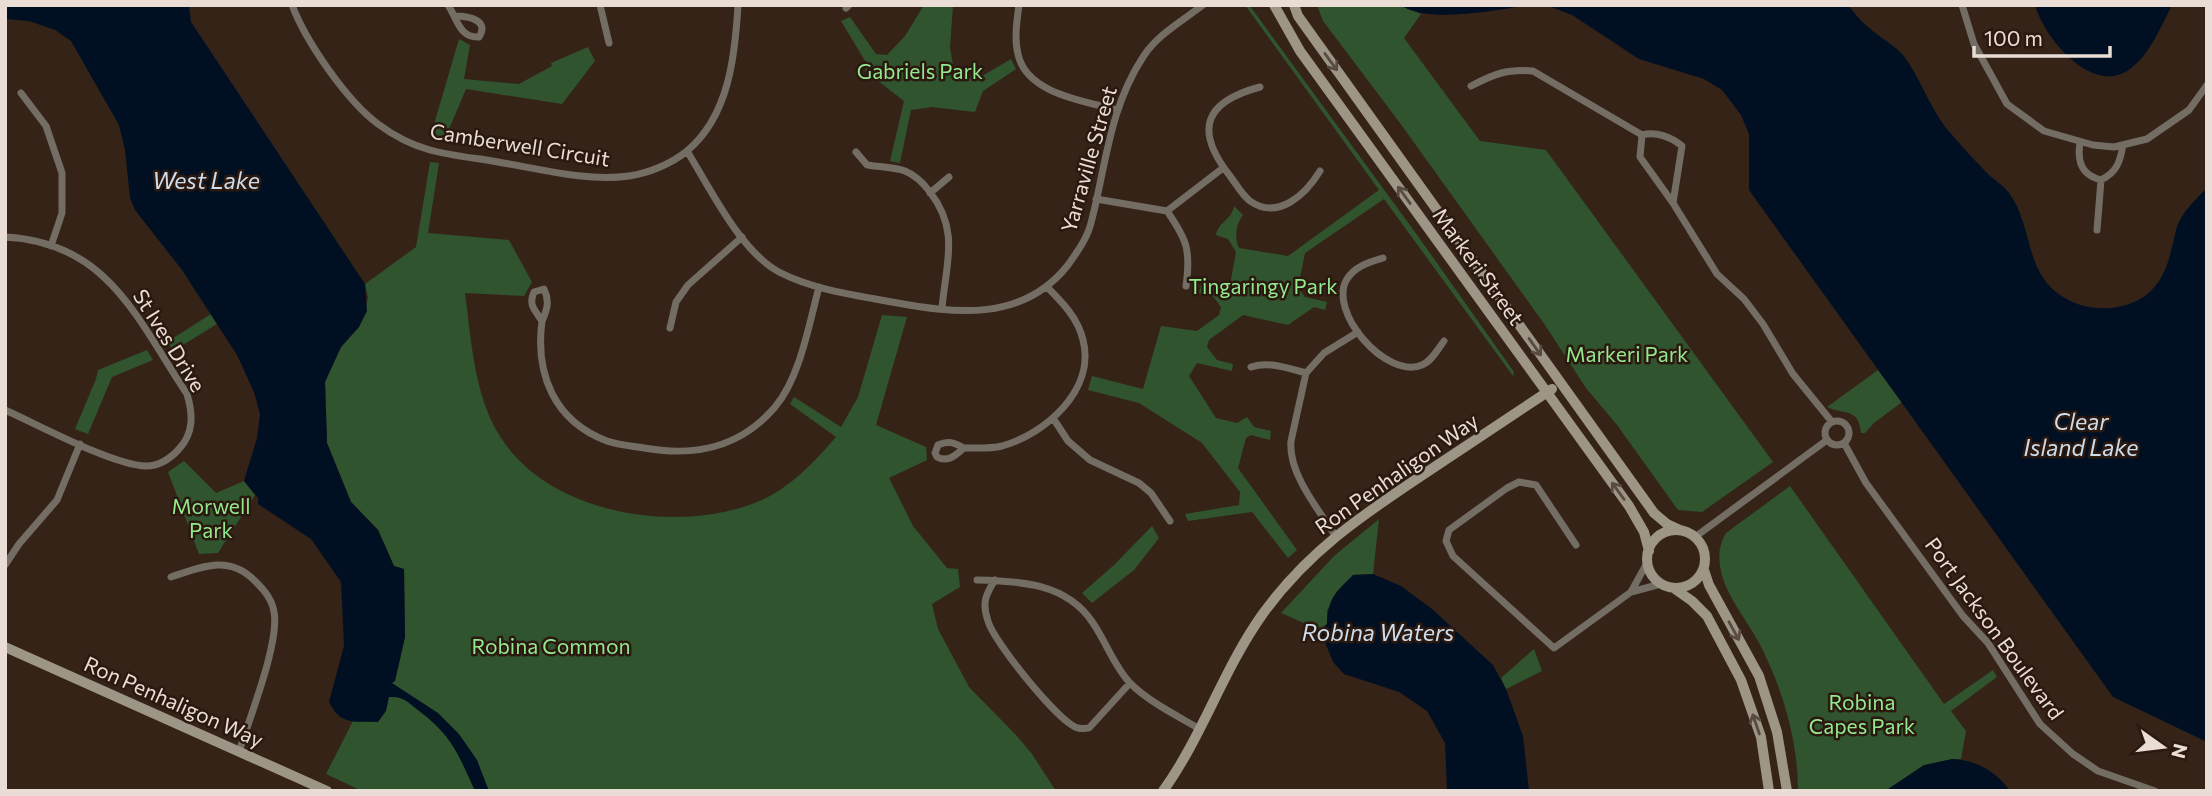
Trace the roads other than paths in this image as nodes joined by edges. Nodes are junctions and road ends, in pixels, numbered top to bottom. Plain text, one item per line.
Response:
1 (292, 5) edge
2 (447, 5) edge
3 (600, 5) edge
4 (738, 5) edge
5 (1019, 5) edge
6 (1203, 5) edge
7 (1274, 5) edge
8 (1294, 5) edge
9 (1962, 5) edge
10 (455, 16) dead end
11 (609, 44) dead end
12 (1471, 86) dead end
13 (1260, 87) dead end
14 (2206, 88) edge
15 (21, 93) dead end
16 (1117, 110) junction
17 (1642, 135) junction
18 (2080, 143) junction
19 (2123, 145) junction
20 (687, 151) junction
21 (856, 152) dead end
22 (1223, 168) junction
23 (1320, 171) dead end
24 (949, 177) dead end
25 (2101, 180) junction
26 (930, 192) junction
27 (1096, 199) junction
28 (1673, 203) junction
29 (1167, 211) junction
30 (2097, 230) dead end
31 (5, 237) edge
32 (742, 237) junction
33 (51, 246) junction
34 (1383, 258) dead end
35 (1047, 286) junction
36 (1186, 286) dead end
37 (819, 287) junction
38 (942, 308) junction
39 (542, 321) dead end
40 (670, 328) dead end
41 (1358, 332) junction
42 (1444, 341) dead end
43 (1251, 367) dead end
44 (1306, 373) junction
45 (1561, 383) junction
46 (1547, 392) junction
47 (5, 410) edge
48 (1053, 418) junction
49 (1832, 422) junction
50 (1827, 440) junction
51 (1844, 443) junction
52 (80, 444) junction
53 (964, 447) dead end
54 (1170, 521) dead end
55 (1681, 530) junction
56 (1335, 536) junction
57 (1695, 537) junction
58 (1576, 545) dead end
59 (1648, 557) junction
60 (5, 565) edge
61 (1703, 570) junction
62 (171, 577) dead end
63 (977, 580) dead end
64 (995, 580) junction
65 (1661, 584) junction
66 (1675, 589) junction
67 (1631, 592) junction
68 (5, 647) edge
69 (1130, 683) junction
70 (1198, 728) junction
71 (239, 752) junction
72 (327, 791) edge
73 (1163, 791) edge
74 (1769, 791) edge
75 (1787, 791) edge
76 (2155, 791) edge

1 - 20 street, Camberwell Circuit
2 - 10 street
3 - 11 street
4 - 20 street, Camberwell Circuit
5 - 16 street
6 - 16 street, Yarraville Street
46 -> 7 main road, Markeri Street
8 -> 45 main road, Markeri Street
9 - 18 street
12 - 17 street
13 - 22 street
14 - 19 street
15 - 33 street
16 - 27 street, Yarraville Street
17 - 28 street
17 - 28 street
18 - 19 street
18 - 25 street
19 - 25 street
20 - 32 street, Yarraville Street
21 - 26 street
22 - 23 street
22 - 29 street
24 - 26 street
25 - 30 street
26 - 38 street
27 - 29 street
27 - 35 street, Yarraville Street
28 - 49 street
29 - 36 street
31 - 33 street, St Ives Drive
32 - 37 street, Yarraville Street
32 - 40 street
33 - 52 street, St Ives Drive
34 - 41 street
35 - 38 street, Yarraville Street
35 - 48 street
37 - 38 street, Yarraville Street
37 - 39 street
41 - 42 street
41 - 44 street
43 - 44 street
44 - 56 street
45 - 46 main road, Ron Penhaligon Way
45 - 55 main road, Markeri Street
46 - 56 main road, Ron Penhaligon Way
59 -> 46 main road, Markeri Street
47 - 52 street
48 - 53 street
48 - 54 street
49 - 50 street
49 - 51 street
50 - 51 street
50 - 57 street
51 - 76 street, Port Jackson Boulevard
52 - 60 street
55 - 57 main road
55 - 59 main road
56 - 70 main road, Ron Penhaligon Way
57 - 61 main road
58 - 67 street
59 - 65 main road
59 - 67 street
61 - 66 main road
61 -> 75 main road
62 - 71 street
63 - 64 street
64 - 69 street
64 - 69 street
65 - 66 main road
65 - 67 street
74 -> 66 main road
68 - 71 main road, Ron Penhaligon Way
69 - 70 street
70 - 73 main road, Ron Penhaligon Way
71 - 72 main road, Ron Penhaligon Way

